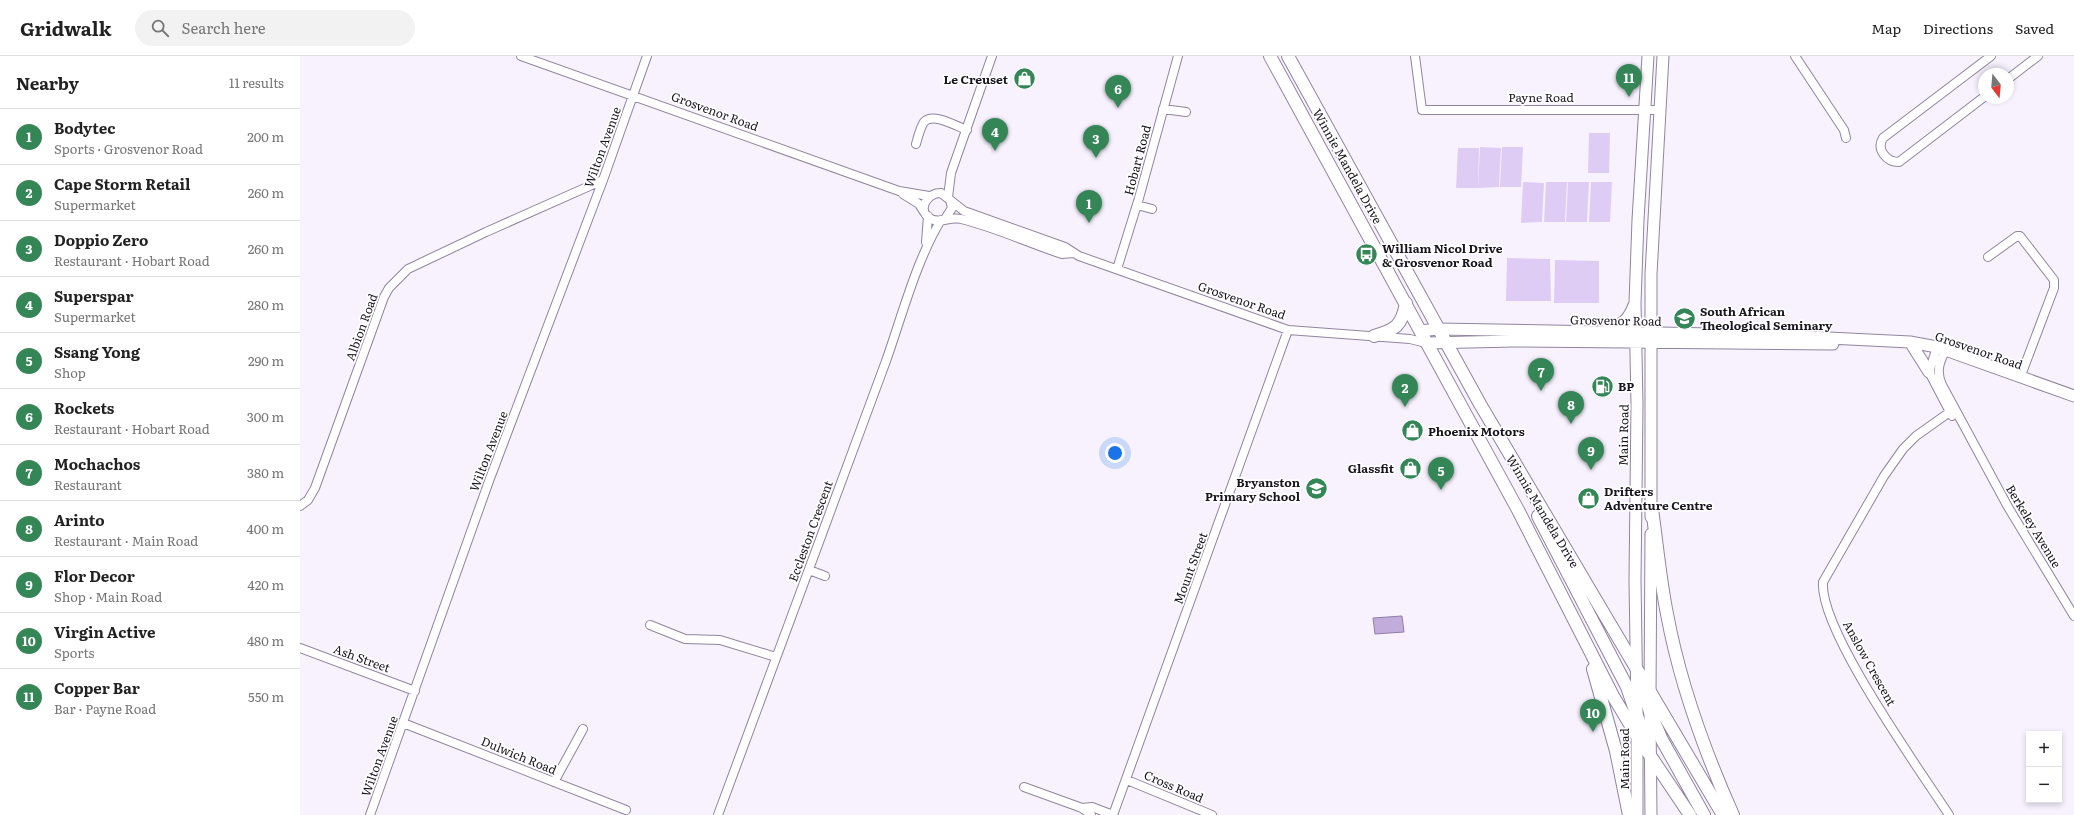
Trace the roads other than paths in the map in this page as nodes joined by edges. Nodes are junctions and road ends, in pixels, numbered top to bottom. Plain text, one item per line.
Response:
1 (522, 56) edge
2 (647, 56) edge
3 (992, 56) edge
4 (1178, 56) edge
5 (1270, 56) edge
6 (1288, 56) edge
7 (1415, 56) edge
8 (1648, 56) edge
9 (1663, 56) edge
10 (1794, 56) edge
11 (1991, 56) edge
12 (2038, 56) edge
13 (2014, 74) edge
14 (634, 96) junction
15 (1978, 102) edge
16 (1163, 109) junction
17 (1644, 109) junction
18 (1659, 110) junction
19 (1186, 112) dead end
20 (967, 130) junction
21 (1846, 138) dead end
22 (916, 144) dead end
23 (951, 173) junction
24 (603, 180) junction
25 (899, 191) junction
26 (933, 194) junction
27 (949, 199) junction
28 (1137, 205) junction
29 (1152, 209) dead end
30 (927, 215) junction
31 (943, 220) junction
32 (1072, 253) junction
33 (924, 255) junction
34 (1988, 256) dead end
35 (1117, 269) junction
36 (1406, 303) junction
37 (1635, 303) junction
38 (1438, 329) junction
39 (1288, 330) junction
40 (1420, 331) junction
41 (1593, 332) junction
42 (1374, 336) junction
43 (1636, 338) junction
44 (1652, 338) junction
45 (1410, 339) junction
46 (1444, 342) junction
47 (1910, 342) junction
48 (1426, 343) junction
49 (1942, 349) junction
50 (1929, 372) junction
51 (2020, 378) junction
52 (2074, 396) edge
53 (1952, 411) junction
54 (1512, 460) junction
55 (300, 506) edge
56 (1652, 509) junction
57 (809, 570) junction
58 (825, 576) dead end
59 (2074, 616) edge
60 (650, 625) dead end
61 (1583, 640) junction
62 (300, 648) edge
63 (776, 657) junction
64 (1637, 668) junction
65 (1650, 688) junction
66 (414, 691) junction
67 (1650, 712) junction
68 (1637, 713) junction
69 (403, 723) junction
70 (583, 729) dead end
71 (1637, 736) junction
72 (1650, 757) junction
73 (1127, 780) junction
74 (554, 782) junction
75 (1024, 787) dead end
76 (1082, 808) junction
77 (626, 810) dead end
78 (370, 815) edge
79 (718, 815) edge
80 (1091, 815) edge
81 (1113, 815) edge
82 (1212, 815) edge
83 (1629, 815) edge
84 (1637, 815) edge
85 (1651, 815) edge
86 (1690, 815) edge
87 (1704, 815) edge
88 (1723, 815) edge
89 (1733, 815) edge
90 (1949, 815) edge

1 - 14 street, Grosvenor Road
2 - 14 street, Wilton Avenue
3 - 20 street
4 - 16 street, Hobart Road
5 - 36 main road, Winnie Mandela Drive
6 - 38 main road, Winnie Mandela Drive
7 - 17 street, Payne Road
8 - 17 main road, Main Road
9 - 18 main road
10 - 21 street
11 - 15 street
12 - 13 street
14 - 24 street, Wilton Avenue
14 - 25 street, Grosvenor Road
16 - 19 street
16 - 28 street, Hobart Road
17 - 18 street, Payne Road
17 - 37 main road, Main Road
18 - 44 main road
20 - 22 street
20 - 23 street
23 - 26 street
23 - 27 street
24 - 55 street, Albion Road
24 - 66 street, Wilton Avenue
25 - 26 street, Grosvenor Road
25 - 30 street, Grosvenor Road
26 - 27 street
26 - 30 street
27 - 31 street
27 - 32 street, Grosvenor Road
28 - 29 street
28 - 35 street, Hobart Road
30 - 31 street
30 - 33 street, Eccleston Crescent
31 - 32 street, Grosvenor Road
31 - 33 street, Eccleston Crescent
32 - 35 street, Grosvenor Road
33 - 57 street, Eccleston Crescent
34 - 51 street
35 - 39 street, Grosvenor Road
36 - 40 main road, Winnie Mandela Drive
36 - 42 main road
37 - 41 main road
37 - 43 main road, Main Road
38 - 40 main road, Grosvenor Road
38 - 41 main road, Grosvenor Road
38 - 46 main road, Winnie Mandela Drive
39 - 42 street, Grosvenor Road
39 - 73 street, Mount Street
40 - 45 street
40 - 48 main road, Winnie Mandela Drive
41 - 43 main road, Grosvenor Road
42 - 45 street, Grosvenor Road
43 - 44 main road, Grosvenor Road
43 - 46 main road, Grosvenor Road
43 - 64 main road, Main Road
44 - 47 main road, Grosvenor Road
44 - 56 main road
45 - 48 street, Grosvenor Road
46 - 48 main road, Grosvenor Road
46 - 54 main road, Winnie Mandela Drive
47 - 49 main road, Grosvenor Road
47 - 50 main road
48 - 61 main road, Winnie Mandela Drive
49 - 50 street
49 - 51 main road, Grosvenor Road
49 - 53 street, Berkeley Avenue
50 - 53 street, Berkeley Avenue
51 - 52 main road, Grosvenor Road
53 - 59 street, Berkeley Avenue
53 - 90 street, Anslow Crescent
54 - 64 main road, Winnie Mandela Drive
54 - 68 main road
56 - 65 main road
56 - 89 main road
57 - 58 street
57 - 63 street, Eccleston Crescent
60 - 63 street
61 - 71 main road, Winnie Mandela Drive
61 - 83 main road
62 - 66 street, Ash Street
63 - 79 street, Eccleston Crescent
64 - 65 main road, Winnie Mandela Drive
64 - 67 main road
64 - 68 main road, Main Road
65 - 67 main road
65 - 88 main road, Winnie Mandela Drive
66 - 69 street, Wilton Avenue
67 - 72 main road
67 - 87 main road
68 - 71 main road, Main Road
68 - 72 main road
69 - 74 street, Dulwich Road
69 - 78 street, Wilton Avenue
70 - 74 street
71 - 72 main road, Winnie Mandela Drive
71 - 84 main road, Main Road
72 - 85 main road
72 - 86 main road, Winnie Mandela Drive
73 - 81 street, Mount Street
73 - 82 street, Cross Road
74 - 77 street, Dulwich Road
75 - 76 street
76 - 80 street
76 - 81 street

